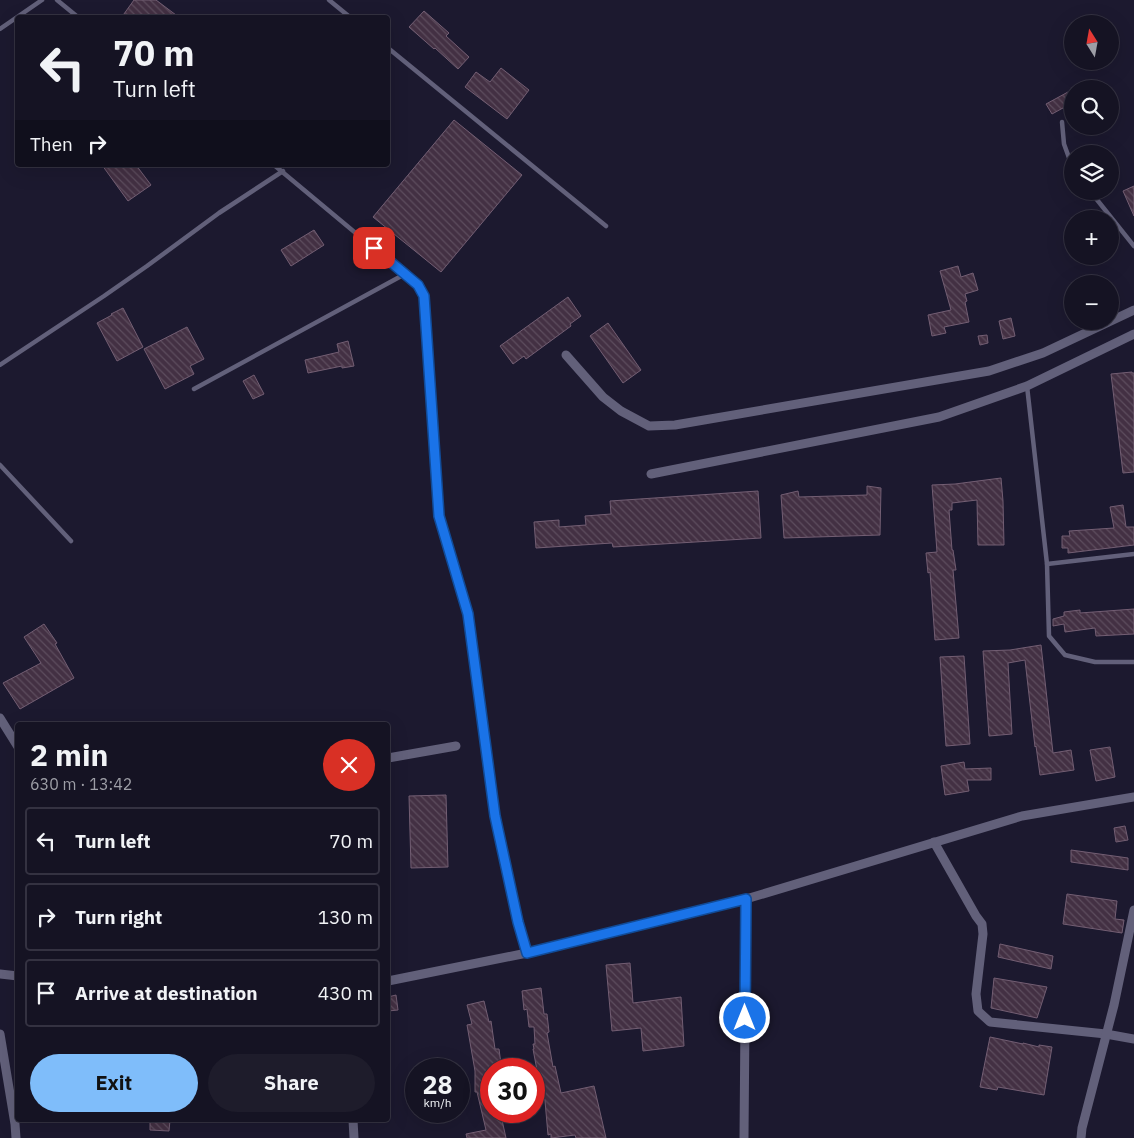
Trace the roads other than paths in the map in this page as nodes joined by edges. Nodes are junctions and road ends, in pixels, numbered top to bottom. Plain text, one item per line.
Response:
1 (42, 0) edge
2 (58, 0) edge
3 (329, 0) edge
4 (20, 15) edge
5 (76, 15) edge
6 (346, 15) edge
7 (15, 19) edge
8 (0, 29) edge
9 (390, 50) edge
10 (1062, 122) dead end
11 (1064, 145) edge
12 (277, 167) edge
13 (283, 171) junction
14 (1097, 200) edge
15 (606, 226) dead end
16 (1134, 246) edge
17 (405, 274) junction
18 (1134, 310) edge
19 (1134, 334) edge
20 (566, 356) dead end
21 (0, 365) edge
22 (1027, 386) junction
23 (194, 389) dead end
24 (0, 465) edge
25 (651, 474) dead end
26 (71, 541) dead end
27 (1134, 554) edge
28 (1047, 564) junction
29 (1134, 662) edge
30 (0, 718) edge
31 (15, 742) edge
32 (456, 746) dead end
33 (390, 758) edge
34 (1134, 797) edge
35 (934, 842) junction
36 (746, 899) junction
37 (1134, 910) edge
38 (527, 953) junction
39 (0, 974) edge
40 (15, 976) edge
41 (390, 981) edge
42 (0, 1034) edge
43 (1106, 1034) junction
44 (1134, 1039) edge
45 (353, 1122) edge
46 (16, 1138) edge
47 (354, 1138) edge
48 (744, 1138) edge
49 (1081, 1138) edge

1 - 4 lane
2 - 5 lane
3 - 6 lane
7 - 8 lane
9 - 15 lane
10 - 11 lane
12 - 13 lane
13 - 17 lane
13 - 21 lane
14 - 16 lane
17 - 23 lane
17 - 38 lane
18 - 20 street
19 - 22 street
22 - 25 street
22 - 28 lane
24 - 26 lane
27 - 28 lane
28 - 29 lane
30 - 31 street
32 - 33 street
34 - 35 street
35 - 36 street
35 - 43 street
36 - 38 street
36 - 48 street
37 - 43 street
38 - 41 street
39 - 40 street
42 - 46 street
43 - 44 street
43 - 49 street
45 - 47 street

